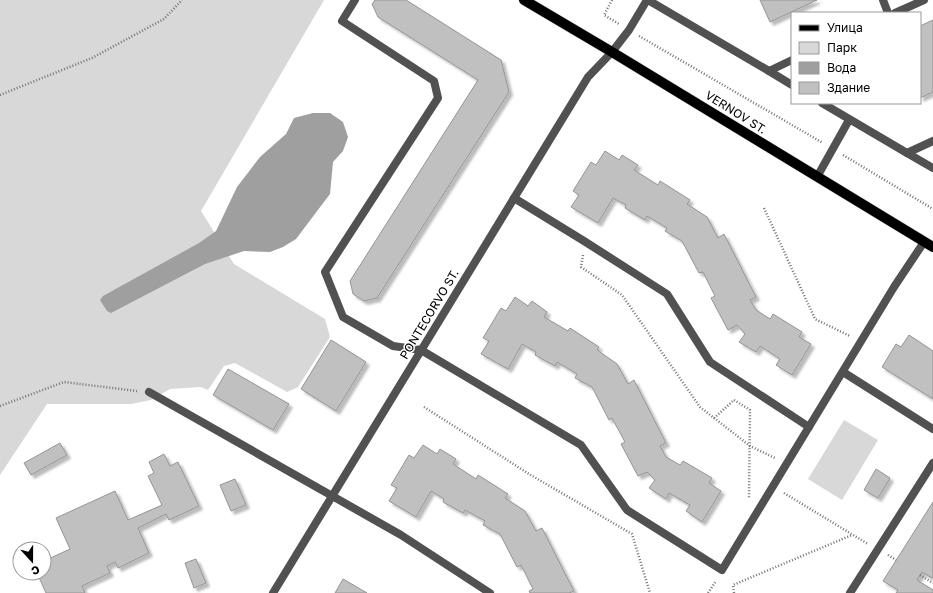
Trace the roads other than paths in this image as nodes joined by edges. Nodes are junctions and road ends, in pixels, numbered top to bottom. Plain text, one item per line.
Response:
1 (355, 0) edge
2 (524, 0) edge
3 (648, 0) edge
4 (883, 0) edge
5 (924, 0) edge
6 (888, 12) edge
7 (897, 12) edge
8 (612, 52) junction
9 (791, 60) edge
10 (769, 71) junction
11 (791, 84) edge
12 (824, 104) edge
13 (849, 120) junction
14 (933, 141) edge
15 (907, 153) junction
16 (933, 168) edge
17 (817, 177) junction
18 (514, 198) junction
19 (929, 245) edge
20 (421, 350) junction
21 (843, 372) junction
22 (149, 392) road end
23 (809, 427) junction
24 (933, 429) edge
25 (933, 463) edge
26 (332, 497) junction
27 (273, 593) edge
28 (490, 593) edge
29 (850, 593) edge

1 - 20 street
2 - 8 main road, VERNOV ST.
3 - 8 street, PONTECORVO ST.
3 - 10 street
4 - 6 street
5 - 7 street
8 - 17 main road, VERNOV ST.
8 - 18 street, PONTECORVO ST.
9 - 10 street
10 - 11 street
12 - 13 street
13 - 15 street
13 - 17 street
14 - 15 street
15 - 16 street
17 - 19 main road, VERNOV ST.
18 - 20 street, PONTECORVO ST.
18 - 23 street
19 - 21 street
20 - 23 street
20 - 26 street, PONTECORVO ST.
21 - 23 street
21 - 24 street
22 - 26 street
25 - 29 street
26 - 27 street, PONTECORVO ST.
26 - 28 street

